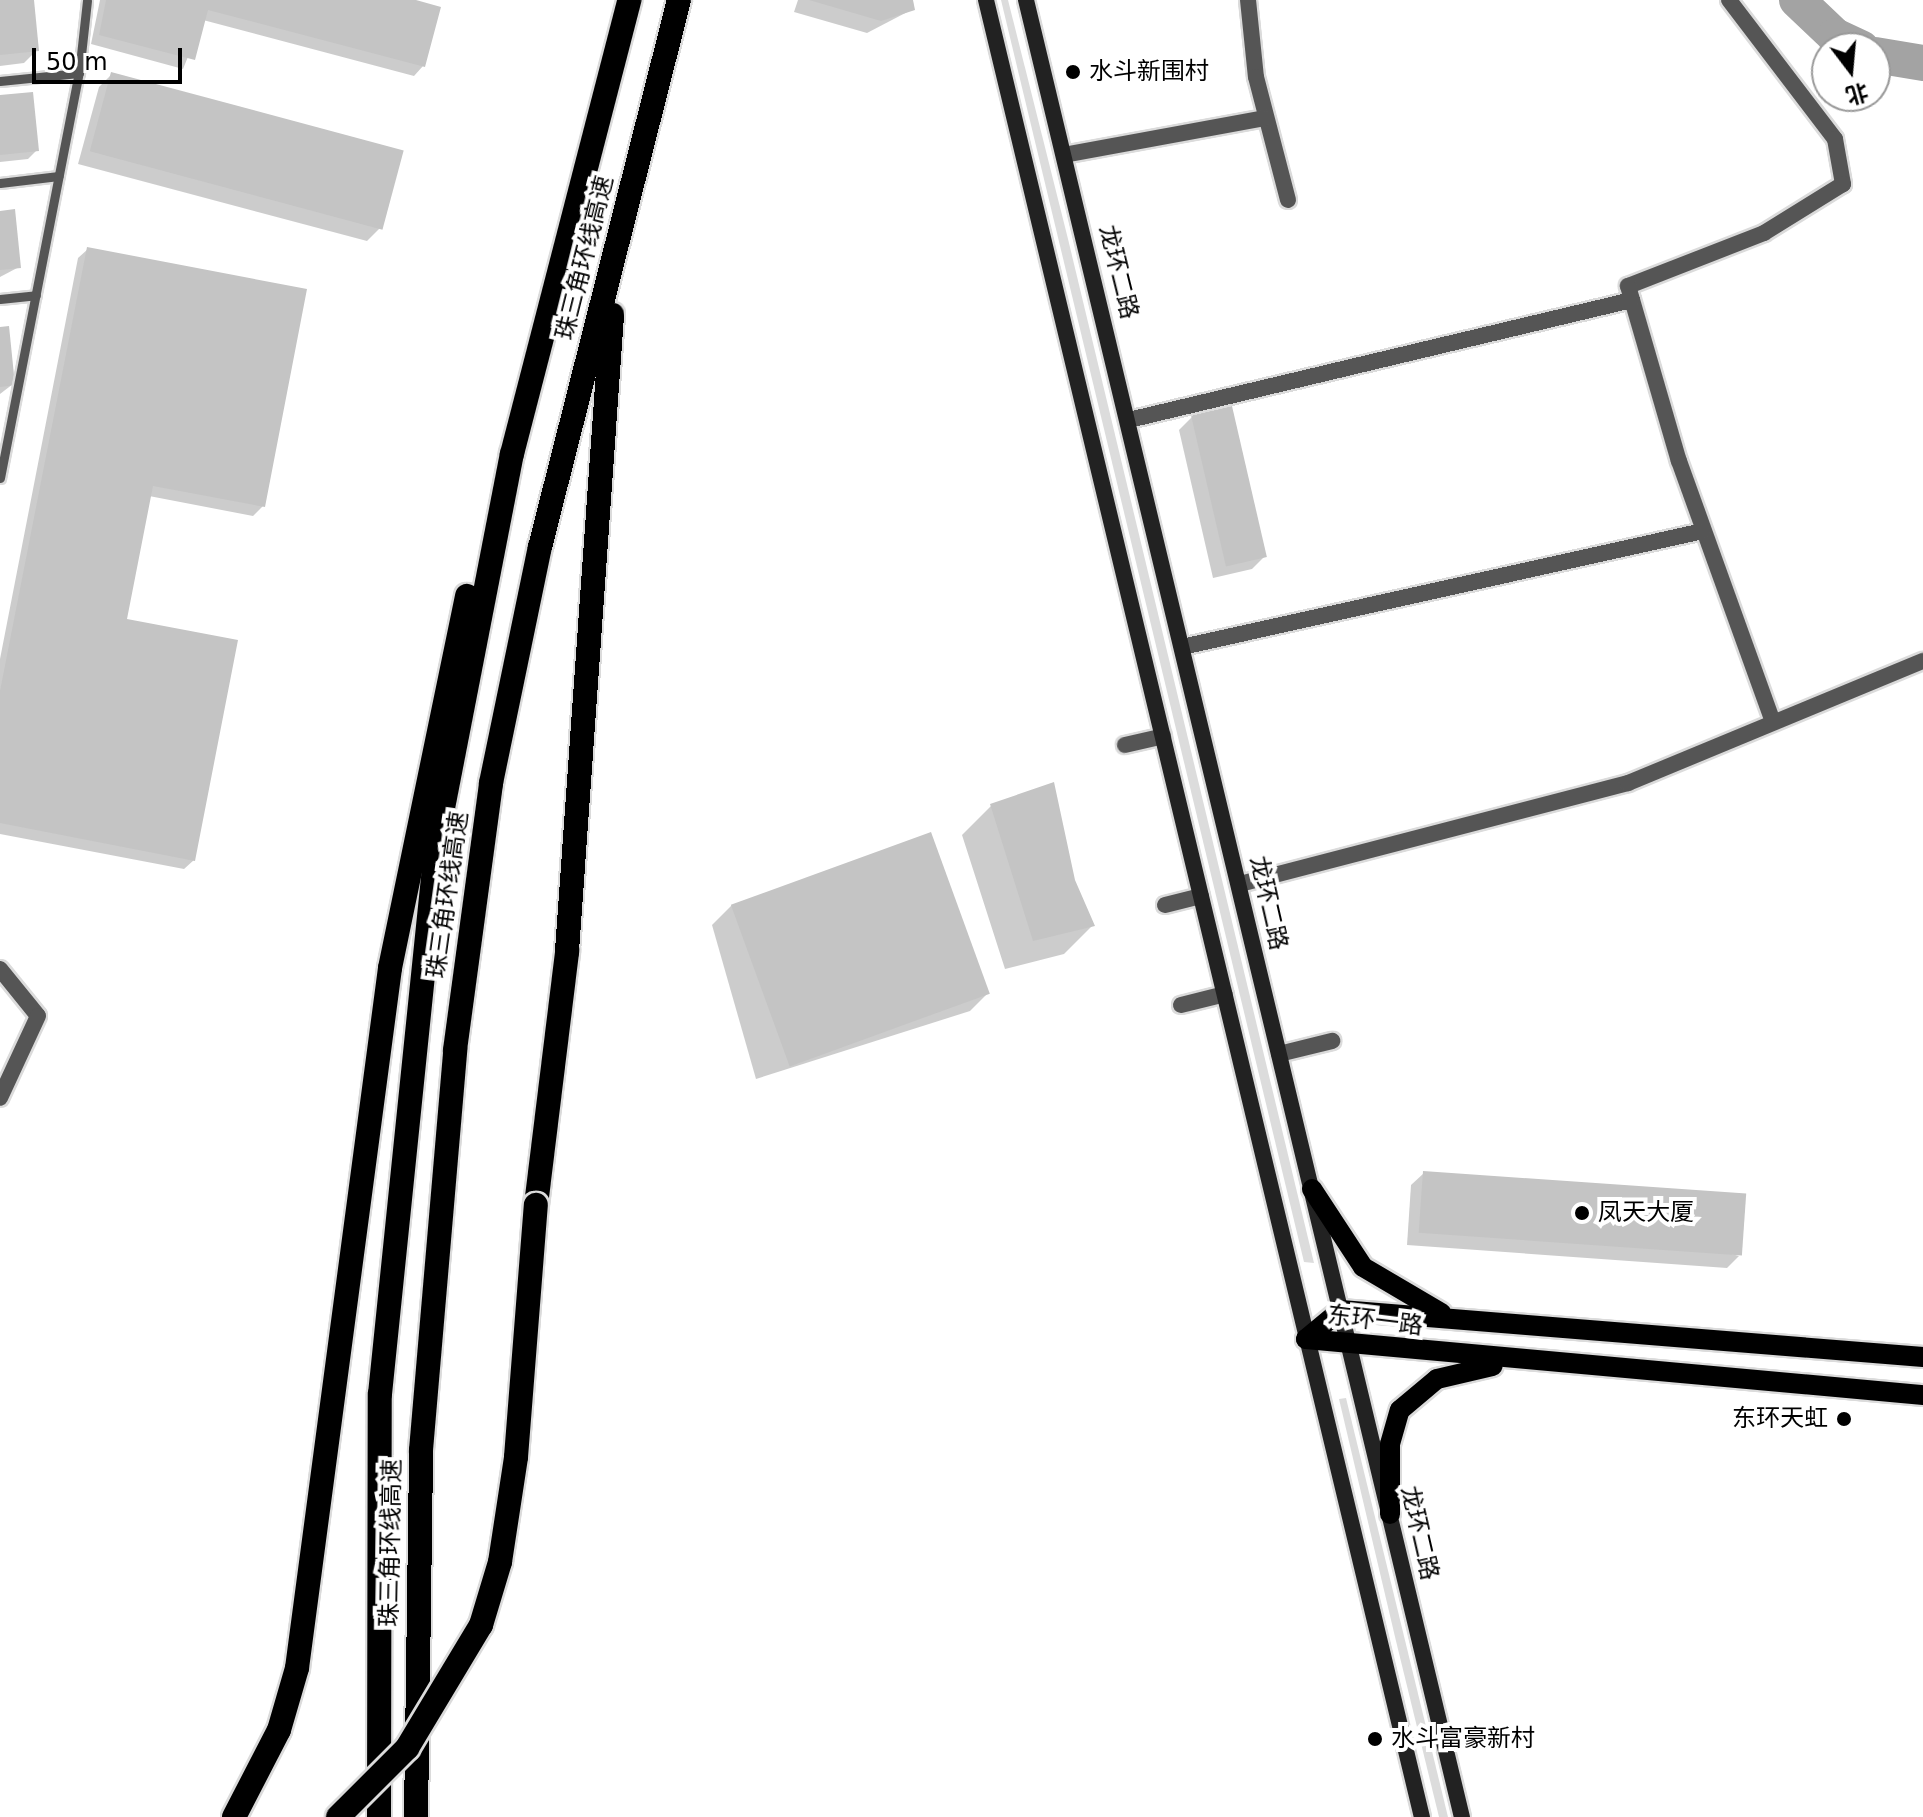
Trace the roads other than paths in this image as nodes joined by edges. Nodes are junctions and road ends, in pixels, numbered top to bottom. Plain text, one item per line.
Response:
1 (87, 0) edge
2 (629, 0) edge
3 (679, 0) edge
4 (986, 0) edge
5 (1026, 0) edge
6 (1248, 0) edge
7 (1729, 0) edge
8 (79, 73) junction
9 (0, 81) edge
10 (1265, 118) junction
11 (1064, 155) junction
12 (59, 176) junction
13 (0, 183) edge
14 (1288, 200) dead end
15 (620, 234) junction
16 (36, 295) junction
17 (0, 299) edge
18 (1632, 300) junction
19 (1129, 420) junction
20 (519, 426) junction
21 (0, 478) edge
22 (1703, 531) junction
23 (1182, 647) junction
24 (1923, 661) edge
25 (1773, 722) junction
26 (1163, 736) junction
27 (1125, 745) dead end
28 (1240, 884) junction
29 (1201, 896) junction
30 (1165, 905) dead end
31 (0, 969) edge
32 (1225, 994) junction
33 (1181, 1005) dead end
34 (1332, 1041) dead end
35 (1279, 1054) junction
36 (0, 1098) edge
37 (1312, 1189) junction
38 (1341, 1310) junction
39 (1468, 1321) junction
40 (1306, 1339) junction
41 (1350, 1347) junction
42 (1923, 1357) edge
43 (1524, 1362) junction
44 (1923, 1395) edge
45 (1390, 1514) junction
46 (234, 1817) edge
47 (338, 1817) edge
48 (379, 1817) edge
49 (416, 1817) edge
50 (1422, 1817) edge
51 (1462, 1817) edge

1 - 8 lane
2 - 20 highway, 珠三角环线高速
3 - 15 highway, 珠三角环线高速
4 - 26 main road
5 - 11 main road, 龙环二路
6 - 10 street
7 - 18 street
8 - 9 lane
8 - 12 lane
10 - 11 street
10 - 14 street
11 - 19 main road, 龙环二路
12 - 13 lane
12 - 16 lane
15 - 47 highway, bridge
15 - 49 highway, 珠三角环线高速
16 - 17 lane
16 - 21 lane
18 - 19 street
18 - 22 street
19 - 23 main road, 龙环二路
20 - 46 highway
20 - 48 highway, 珠三角环线高速
22 - 23 street
22 - 25 street
23 - 28 main road, 龙环二路
24 - 25 street
25 - 28 street
26 - 27 street
26 - 29 main road
28 - 35 main road, 龙环二路
29 - 30 street
29 - 32 main road
31 - 36 street
32 - 33 street
32 - 40 main road
34 - 35 street
35 - 37 main road, 龙环二路
37 - 38 main road, 龙环二路
37 - 39 main road
38 - 39 main road, 东环一路
38 - 40 main road, 东环一路
38 - 41 main road, 龙环二路
39 - 42 main road, 东环一路
40 - 41 main road, 东环一路
40 - 50 main road
41 - 43 main road, 东环一路
41 - 45 main road, 龙环二路
43 - 44 main road, 东环一路
43 - 45 main road
45 - 51 main road, 龙环二路

